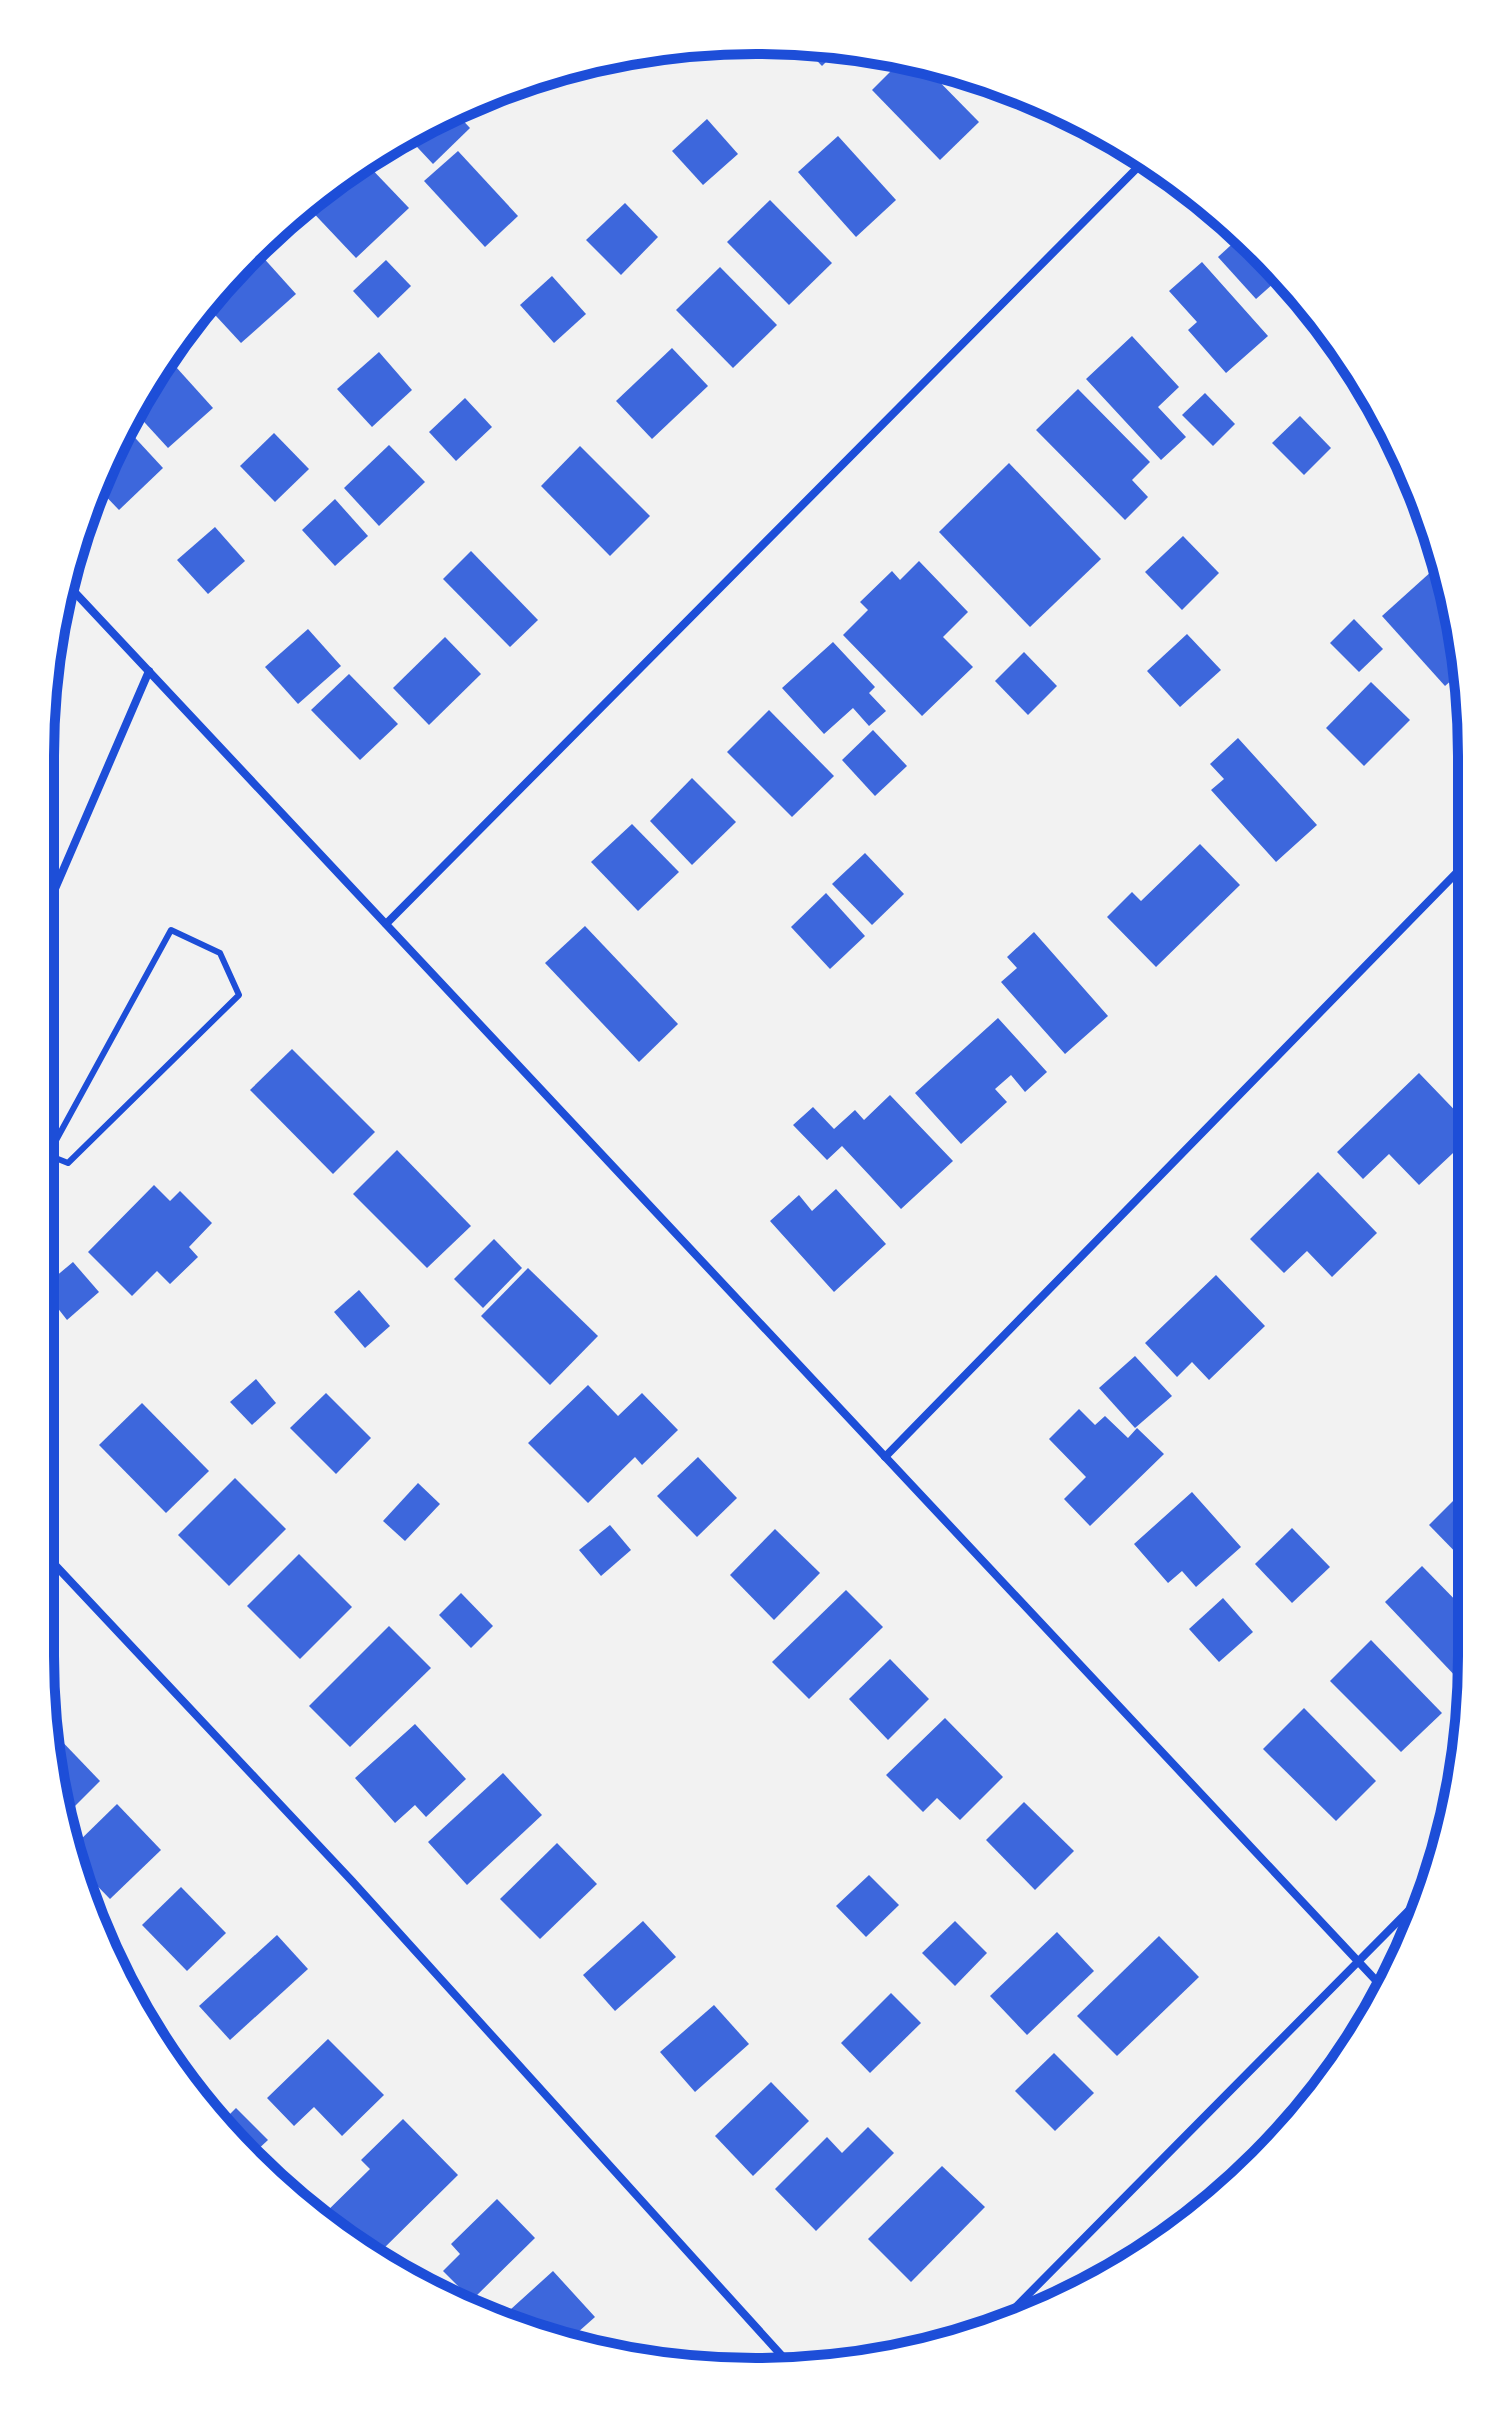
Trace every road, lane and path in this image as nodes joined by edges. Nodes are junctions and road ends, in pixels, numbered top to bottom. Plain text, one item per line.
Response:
1 (1138, 167) edge
2 (74, 591) edge
3 (149, 671) junction
4 (1458, 871) edge
5 (54, 891) edge
6 (386, 924) junction
7 (54, 1138) edge
8 (54, 1158) edge
9 (885, 1457) junction
10 (54, 1564) edge
11 (1412, 1907) edge
12 (1358, 1961) junction
13 (1377, 1982) edge
14 (1014, 2309) edge
15 (783, 2357) edge

1 - 6 street
2 - 3 street
3 - 5 street
3 - 6 street
4 - 9 street
6 - 9 street
7 - 8 lane
9 - 12 street
10 - 15 street
11 - 12 street
12 - 13 street
12 - 14 street

